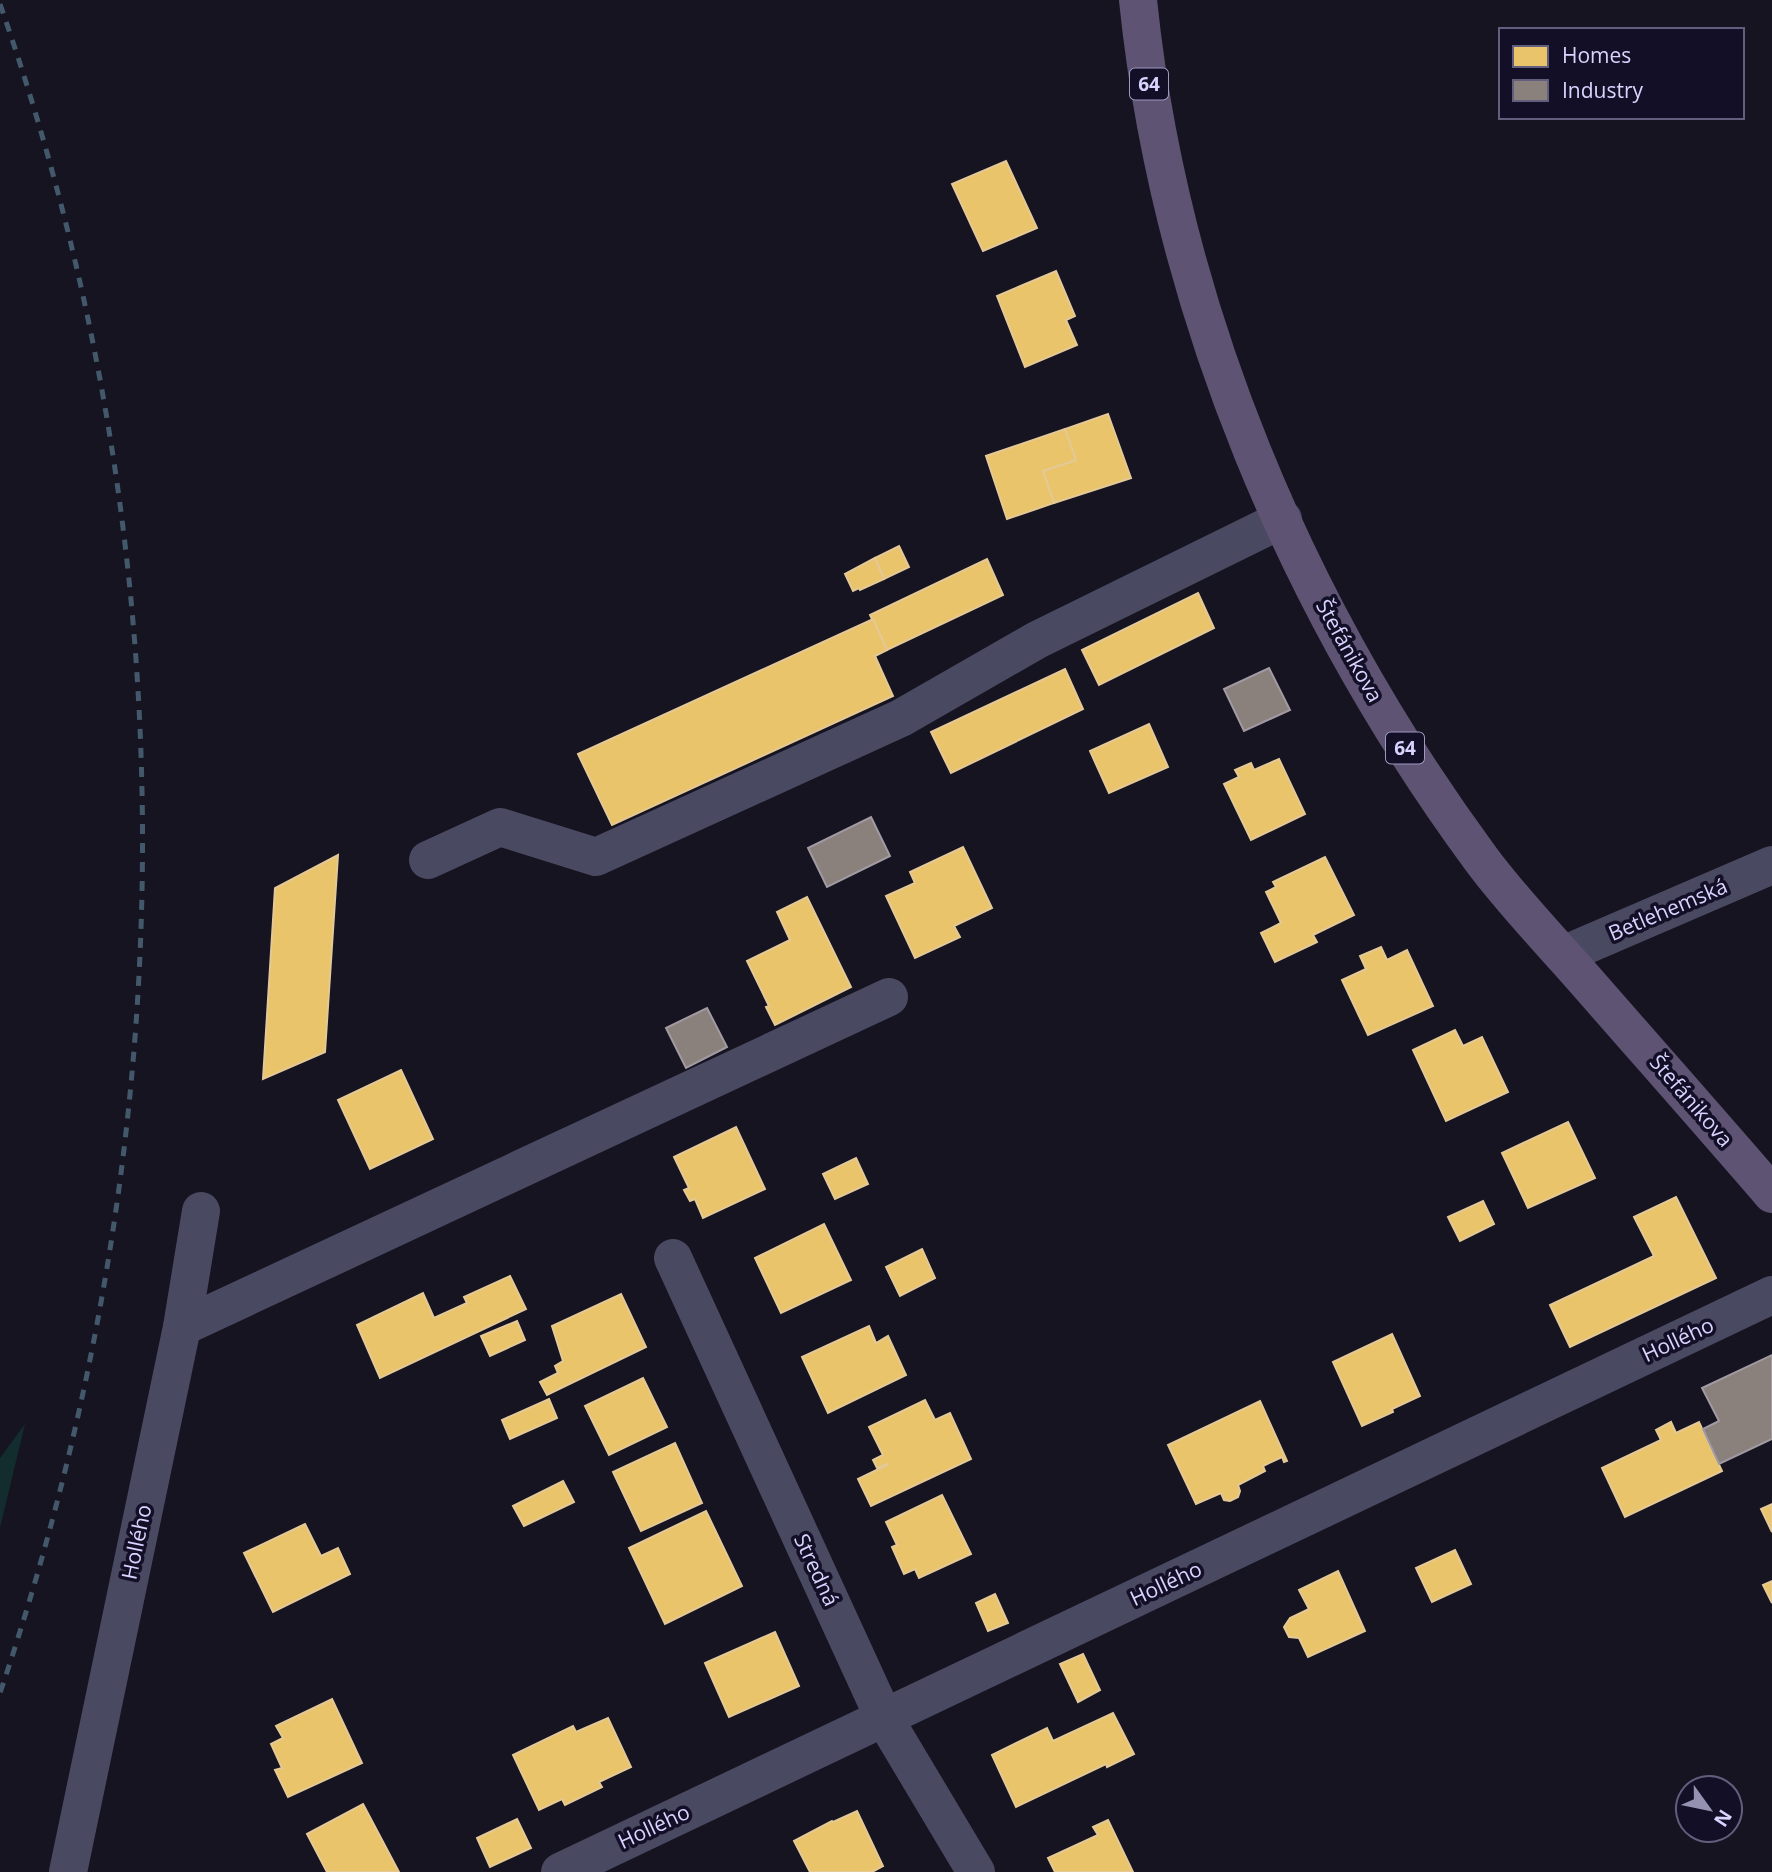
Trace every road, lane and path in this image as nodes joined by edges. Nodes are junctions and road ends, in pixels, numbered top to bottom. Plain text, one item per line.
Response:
1 (1138, 0) edge
2 (1283, 519) junction
3 (428, 860) dead end
4 (1772, 865) edge
5 (1563, 955) junction
6 (889, 997) dead end
7 (1772, 1194) edge
8 (201, 1210) dead end
9 (673, 1258) dead end
10 (1772, 1295) edge
11 (182, 1327) junction
12 (884, 1718) junction
13 (68, 1872) edge
14 (560, 1872) edge
15 (976, 1872) edge

1 - 2 main road, Štefánikova / 64
2 - 3 street
2 - 5 main road, Štefánikova / 64
4 - 5 street, Betlehemská
5 - 7 main road, Štefánikova / 64
6 - 11 street
8 - 11 street, Hollého
9 - 12 street, Stredná
10 - 12 street, Hollého
11 - 13 street, Hollého
12 - 14 street, Hollého
12 - 15 street, Stredná

